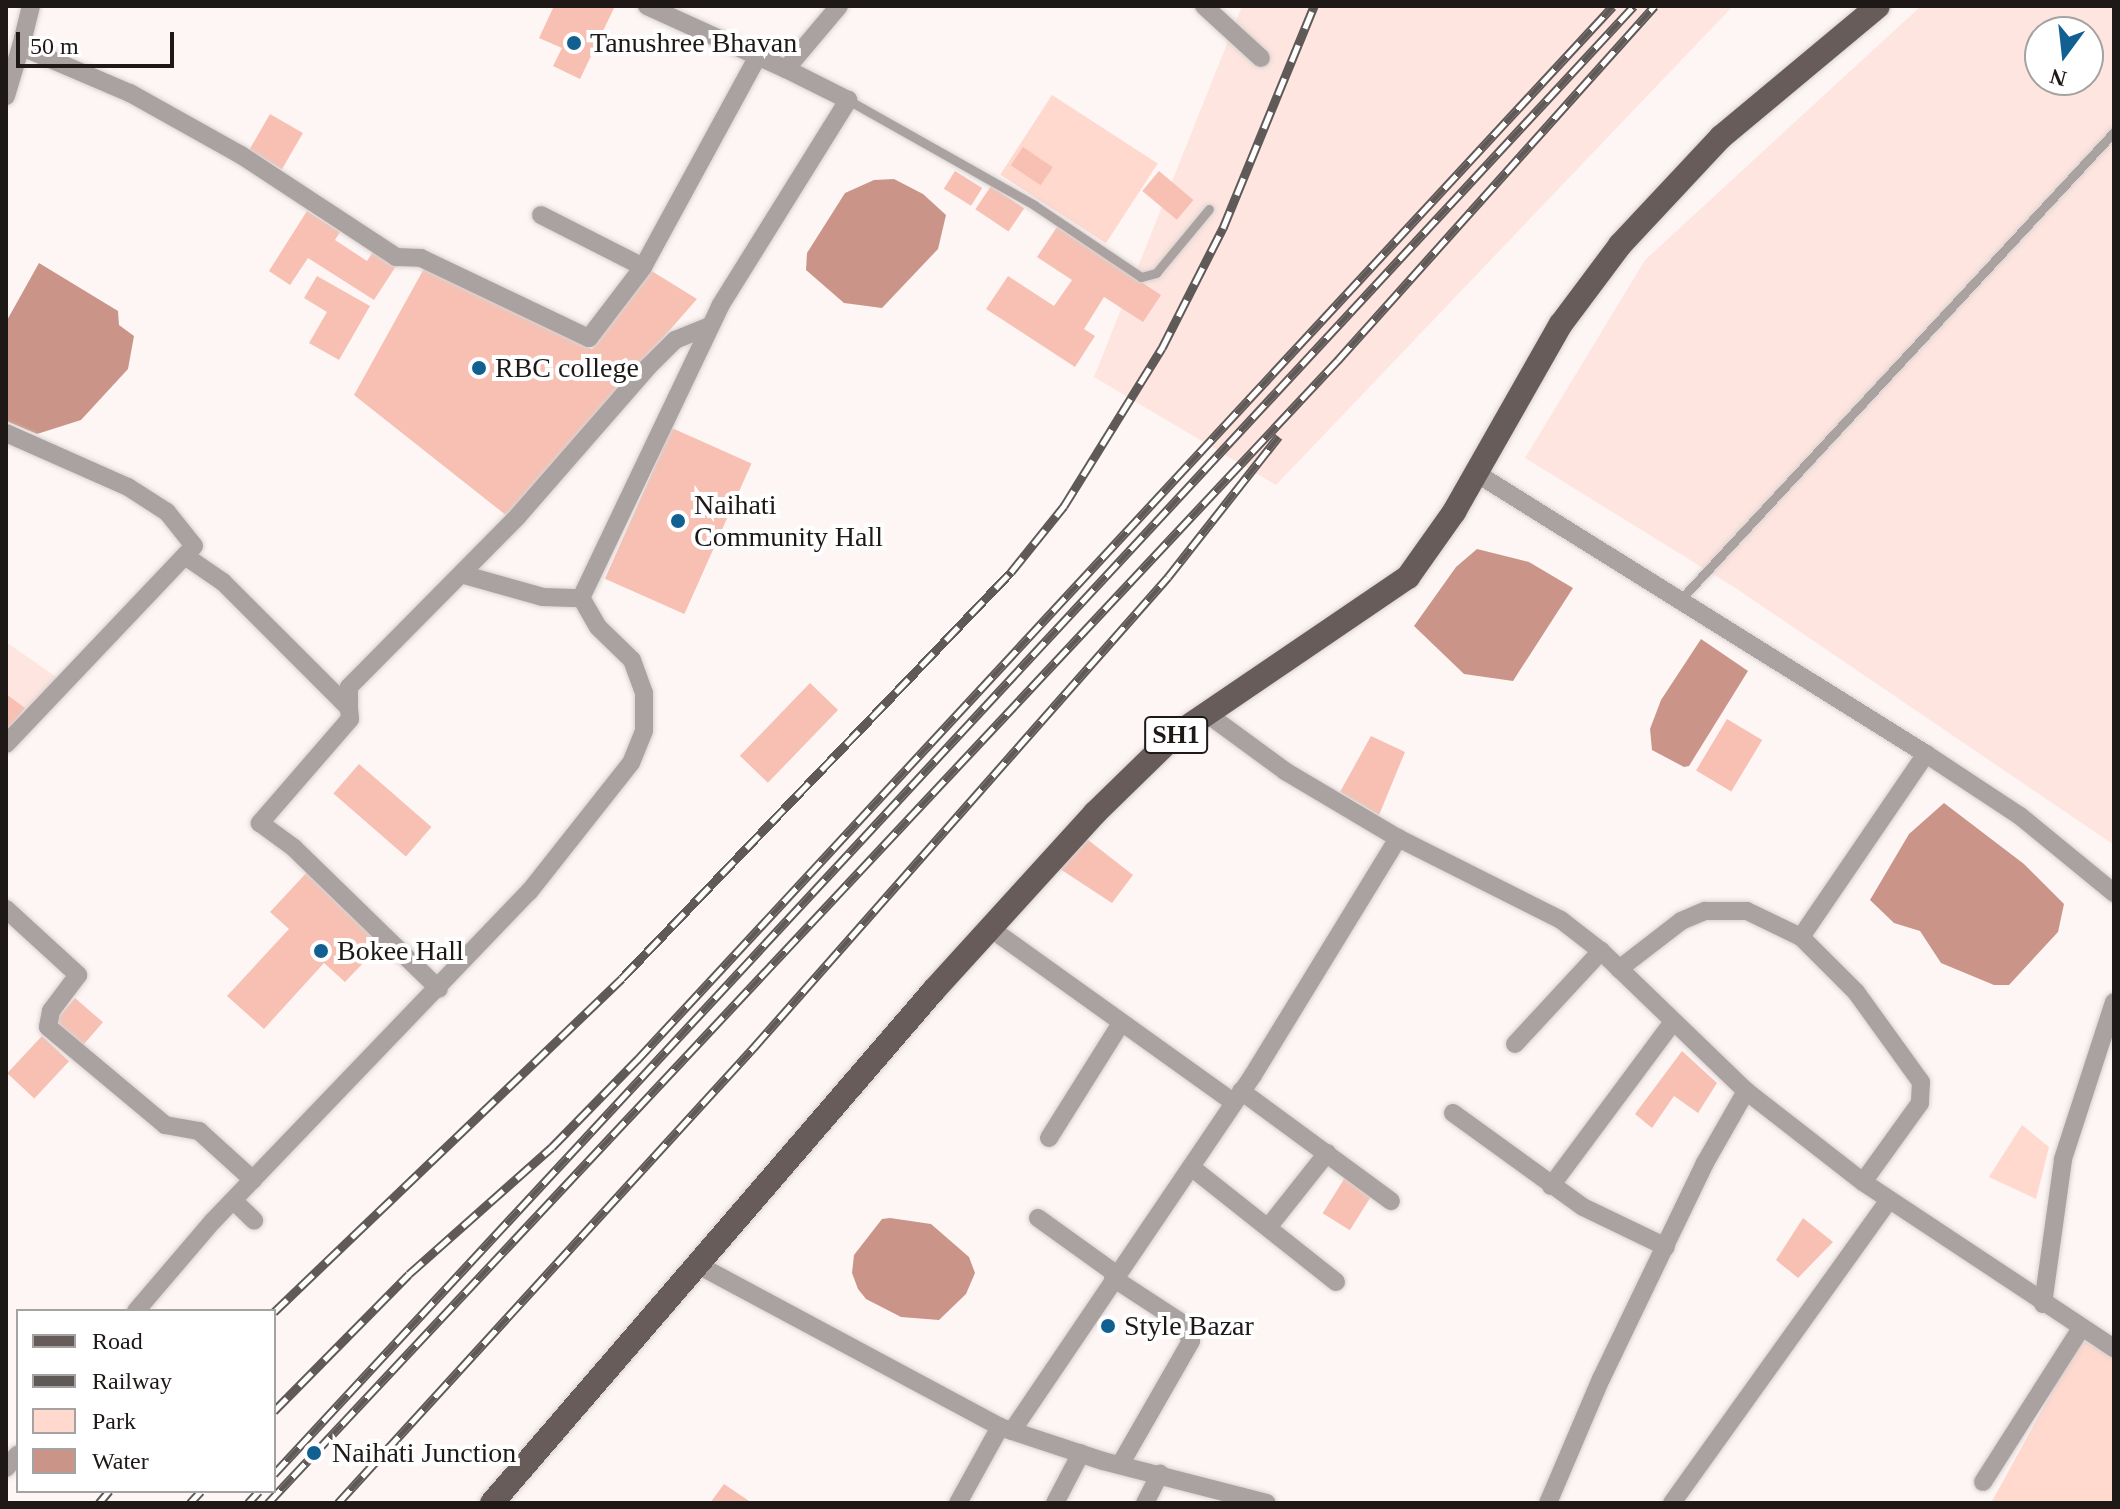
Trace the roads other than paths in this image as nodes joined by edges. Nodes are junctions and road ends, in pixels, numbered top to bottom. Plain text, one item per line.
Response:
1 (31, 6) edge
2 (647, 6) edge
3 (839, 6) edge
4 (1204, 6) edge
5 (1878, 6) edge
6 (23, 39) junction
7 (758, 56) junction
8 (1261, 58) dead end
9 (786, 69) junction
10 (6, 96) edge
11 (848, 100) junction
12 (2114, 132) edge
13 (1209, 209) dead end
14 (541, 215) dead end
15 (643, 267) junction
16 (710, 326) junction
17 (6, 433) edge
18 (1476, 473) junction
19 (185, 556) junction
20 (461, 574) junction
21 (581, 598) junction
22 (1677, 603) junction
23 (349, 708) junction
24 (1206, 713) junction
25 (6, 744) edge
26 (1926, 754) junction
27 (1398, 838) junction
28 (2114, 893) edge
29 (6, 909) edge
30 (990, 928) junction
31 (1801, 937) junction
32 (1601, 951) junction
33 (1619, 969) junction
34 (439, 989) junction
35 (2114, 1002) edge
36 (1121, 1023) junction
37 (1672, 1023) junction
38 (1515, 1044) dead end
39 (1746, 1091) junction
40 (1237, 1096) junction
41 (1453, 1113) dead end
42 (1049, 1138) dead end
43 (1327, 1153) junction
44 (1191, 1167) junction
45 (253, 1180) junction
46 (1863, 1182) junction
47 (1551, 1186) junction
48 (1889, 1200) junction
49 (234, 1201) junction
50 (1391, 1201) dead end
51 (1038, 1218) dead end
52 (254, 1220) dead end
53 (1270, 1225) junction
54 (1666, 1247) junction
55 (700, 1266) junction
56 (1115, 1276) junction
57 (1336, 1282) dead end
58 (2043, 1304) junction
59 (138, 1309) edge
60 (2081, 1328) junction
61 (2114, 1348) edge
62 (1006, 1429) junction
63 (1081, 1453) junction
64 (1120, 1465) junction
65 (1160, 1474) junction
66 (1983, 1482) dead end
67 (492, 1503) edge
68 (958, 1503) edge
69 (1055, 1503) edge
70 (1145, 1503) edge
71 (1267, 1503) edge
72 (1548, 1503) edge
73 (1672, 1503) edge

1 - 6 street
2 - 7 street
3 - 9 street
4 - 8 street
5 - 18 main road, SH1
6 - 10 street
6 - 15 street
7 - 9 street
7 - 15 street
9 - 11 street
11 - 13 lane
11 - 16 street
12 - 22 lane
14 - 15 street
16 - 20 street
16 - 21 street
17 - 19 street
18 - 22 street
18 - 24 main road, SH1
19 - 23 street
19 - 25 street
20 - 21 street
20 - 23 street
21 - 34 street
22 - 26 street
23 - 34 street
24 - 27 street
24 - 30 main road, SH1
26 - 28 street
26 - 31 street
27 - 32 street
27 - 40 street
29 - 45 street
30 - 36 street
30 - 55 main road, SH1
31 - 33 street
31 - 46 street
32 - 33 street
32 - 38 street
33 - 37 street
34 - 45 street
35 - 58 street
36 - 40 street
36 - 42 street
37 - 39 street
37 - 47 street
39 - 46 street
39 - 54 street
40 - 43 street
40 - 44 street
41 - 47 street
43 - 50 street
43 - 53 street
44 - 53 street
44 - 56 street
45 - 49 street
46 - 48 street
47 - 54 street
48 - 58 street
48 - 73 street
49 - 52 street
49 - 59 street
51 - 56 street
53 - 57 street
54 - 72 street
55 - 62 street
55 - 67 main road, SH1
56 - 62 street
56 - 64 street
58 - 60 street
60 - 61 street
60 - 66 street
62 - 63 street
62 - 68 street
63 - 64 street
63 - 69 street
64 - 65 street
65 - 70 street
65 - 71 street

